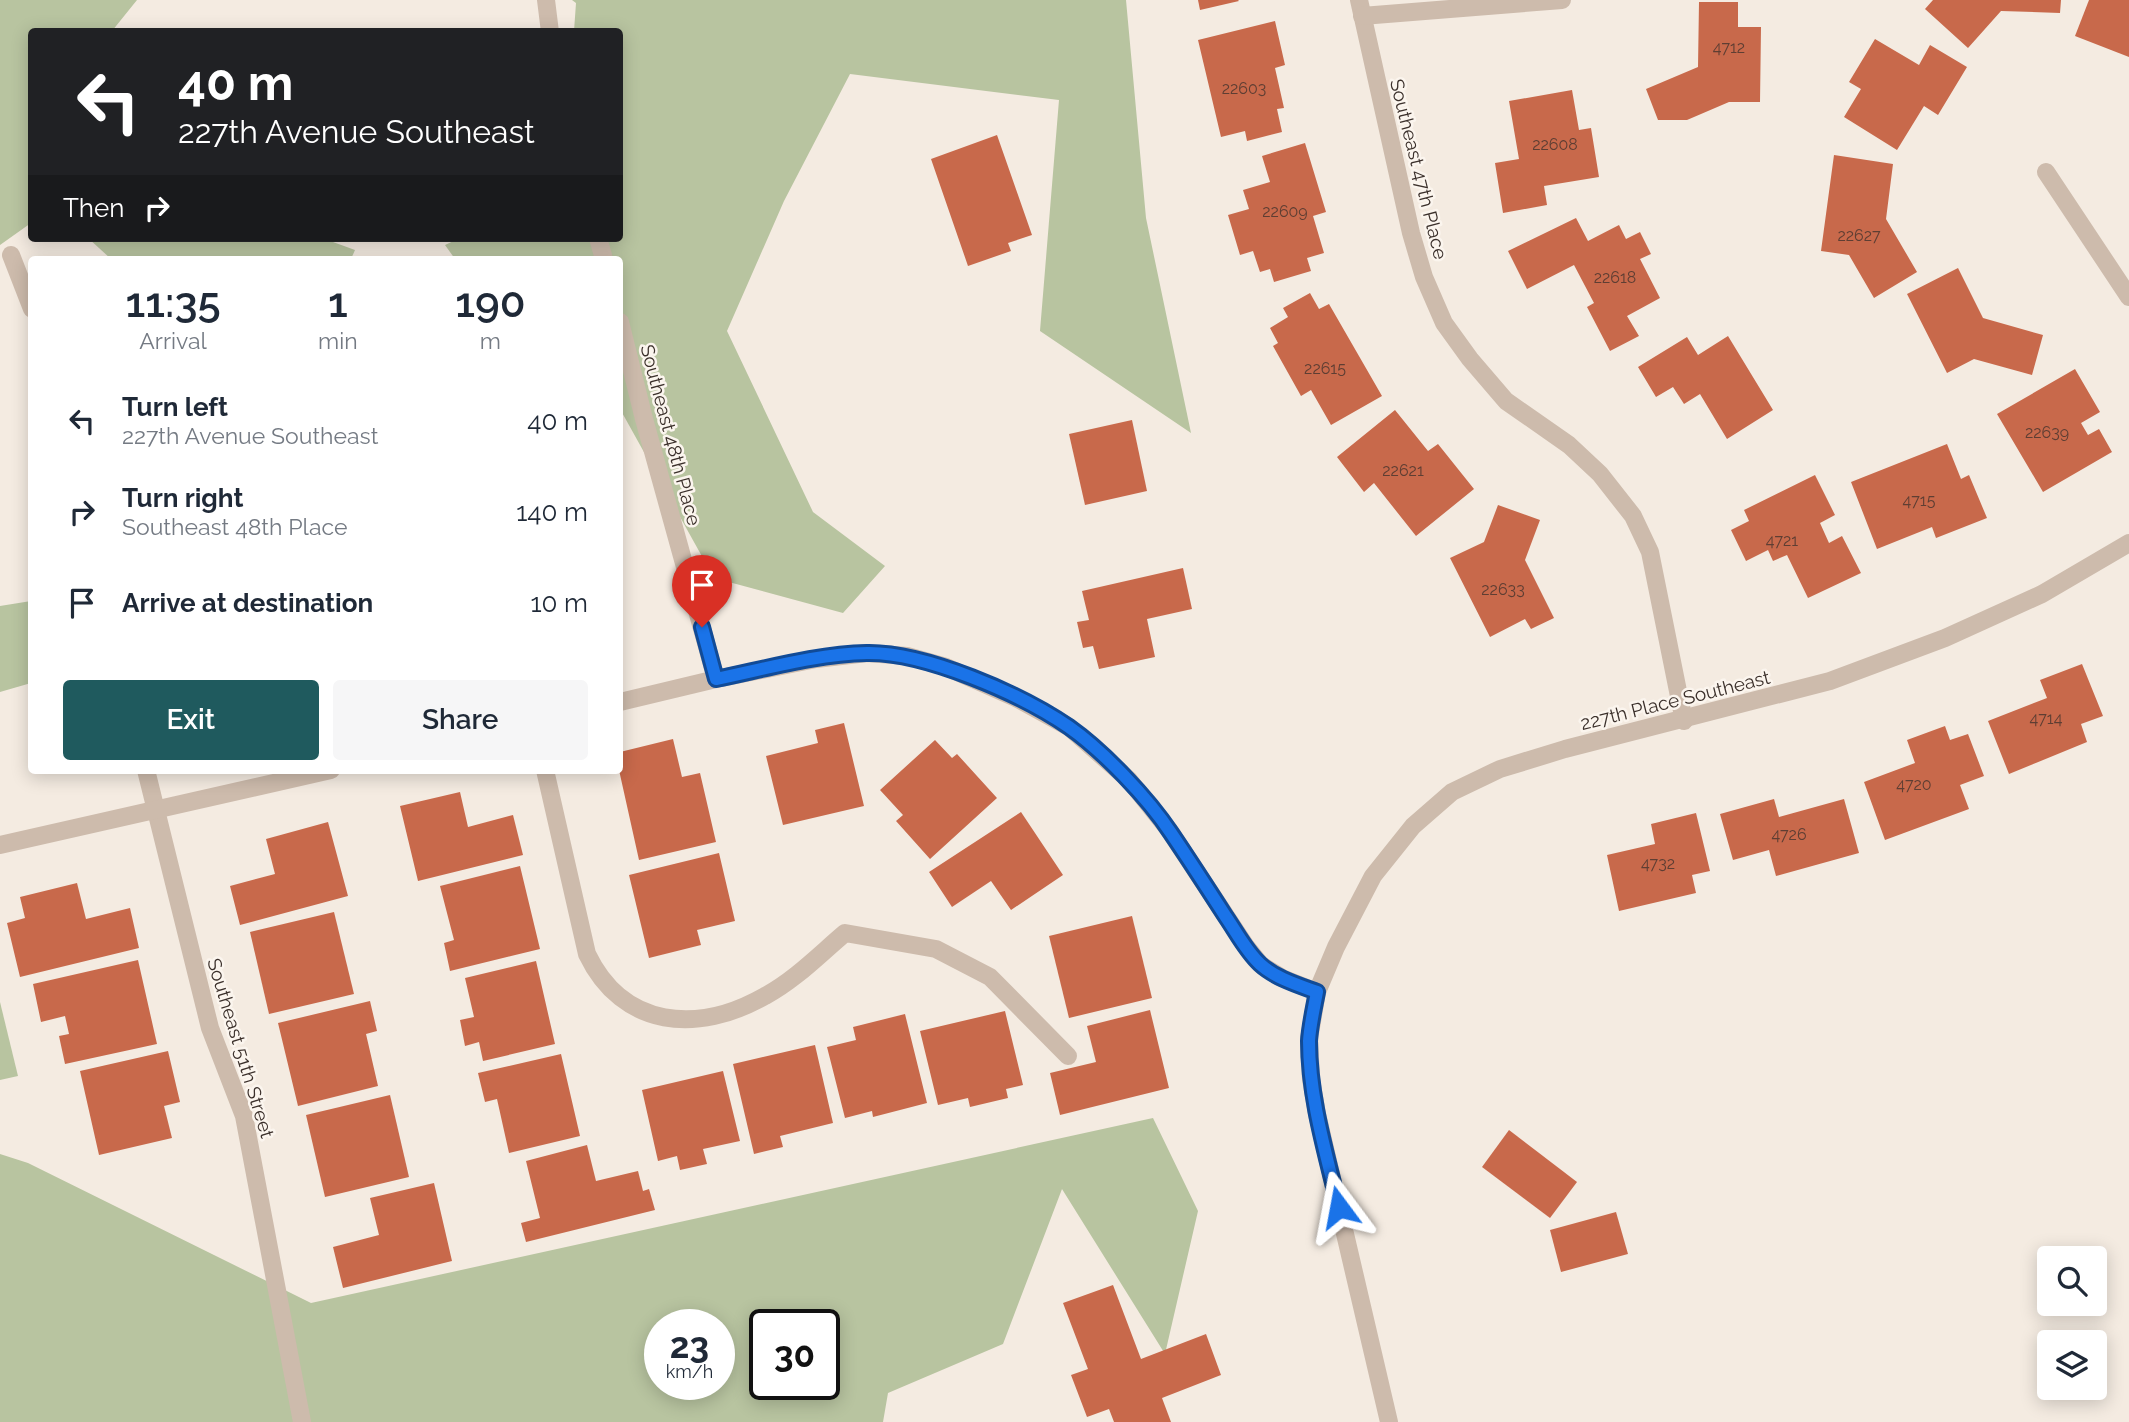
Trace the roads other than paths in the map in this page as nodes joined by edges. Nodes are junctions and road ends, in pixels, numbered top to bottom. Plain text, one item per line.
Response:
1 (546, 0) edge
2 (1562, 0) edge
3 (1361, 8) edge
4 (550, 28) edge
5 (2046, 172) dead end
6 (11, 255) dead end
7 (2129, 297) edge
8 (28, 299) edge
9 (623, 336) edge
10 (2129, 543) edge
11 (716, 679) junction
12 (623, 701) edge
13 (1684, 721) junction
14 (147, 774) edge
15 (314, 774) edge
16 (546, 774) edge
17 (155, 811) junction
18 (0, 845) edge
19 (1317, 992) junction
20 (1068, 1056) dead end
21 (302, 1422) edge
22 (1389, 1422) edge

1 - 4 street
2 - 3 street
3 - 13 street, Southeast 47th Place
5 - 7 street
6 - 8 street
9 - 11 street, Southeast 48th Place
10 - 13 street, 227th Place Southeast
11 - 12 street
11 - 19 street
13 - 19 street, 227th Place Southeast
14 - 17 street, Southeast 51th Street
15 - 17 street
16 - 20 street
17 - 18 street
17 - 21 street, Southeast 51th Street
19 - 22 street, 227th Place Southeast

